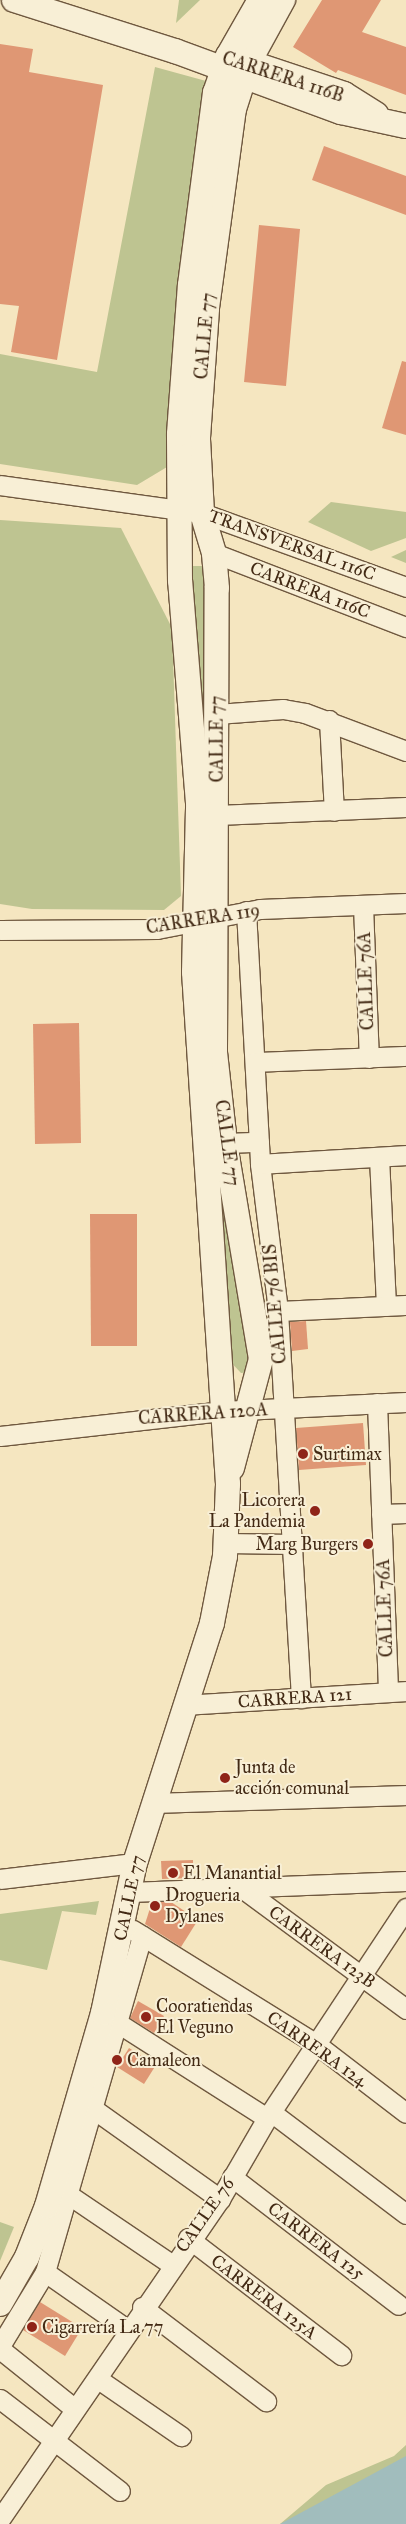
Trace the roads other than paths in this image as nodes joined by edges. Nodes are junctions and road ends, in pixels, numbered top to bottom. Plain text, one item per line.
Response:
1 (14, 0) edge
2 (260, 0) edge
3 (284, 0) edge
4 (235, 67) junction
5 (396, 123) edge
6 (0, 485) edge
7 (178, 508) junction
8 (202, 513) junction
9 (214, 553) junction
10 (406, 587) edge
11 (406, 628) edge
12 (217, 714) junction
13 (328, 720) junction
14 (406, 751) edge
15 (406, 807) edge
16 (334, 811) junction
17 (217, 815) junction
18 (406, 902) edge
19 (363, 904) junction
20 (246, 911) junction
21 (205, 918) junction
22 (0, 930) edge
23 (406, 1056) edge
24 (368, 1058) junction
25 (255, 1062) junction
26 (258, 1142) junction
27 (225, 1143) junction
28 (406, 1155) edge
29 (379, 1157) junction
30 (260, 1164) junction
31 (250, 1281) junction
32 (276, 1281) junction
33 (386, 1306) junction
34 (406, 1306) edge
35 (278, 1312) junction
36 (406, 1402) edge
37 (377, 1404) junction
38 (282, 1408) junction
39 (248, 1410) junction
40 (222, 1411) junction
41 (0, 1436) edge
42 (228, 1484) junction
43 (406, 1513) edge
44 (381, 1514) junction
45 (226, 1543) junction
46 (293, 1544) junction
47 (397, 1692) edge
48 (301, 1698) junction
49 (185, 1705) junction
50 (406, 1795) edge
51 (154, 1803) junction
52 (135, 1863) junction
53 (0, 1879) edge
54 (406, 1881) edge
55 (238, 1885) junction
56 (130, 1892) junction
57 (406, 1908) edge
58 (133, 1931) junction
59 (361, 1977) junction
60 (406, 2009) edge
61 (111, 2018) junction
62 (316, 2044) junction
63 (87, 2104) junction
64 (406, 2113) edge
65 (269, 2115) junction
66 (232, 2177) junction
67 (69, 2195) junction
68 (220, 2199) junction
69 (406, 2214) edge
70 (188, 2238) junction
71 (171, 2264) junction
72 (45, 2272) junction
73 (0, 2304) edge
74 (399, 2305) dead end
75 (142, 2307) junction
76 (128, 2330) junction
77 (0, 2348) edge
78 (340, 2355) dead end
79 (98, 2379) junction
80 (0, 2399) edge
81 (266, 2401) dead end
82 (75, 2409) junction
83 (181, 2436) dead end
84 (55, 2440) junction
85 (120, 2491) dead end
86 (0, 2519) edge

1 - 4 street, CARRERA 116B
2 - 4 street, CALLE 77
3 - 4 street, CALLE 77
4 - 5 street, CARRERA 116B
4 - 7 street, CALLE 77
4 - 8 street, CALLE 77
6 - 7 street
7 - 8 street, TRANSVERSAL 116C
7 - 21 street, CALLE 77
8 - 9 street, CALLE 77
8 - 10 street, TRANSVERSAL 116C
9 - 11 street, CARRERA 116C
9 - 12 street, CALLE 77
12 - 13 street
12 - 17 street, CALLE 77
13 - 14 street
13 - 16 street
15 - 16 street
16 - 17 street
17 - 21 street, CALLE 77
18 - 19 street, CARRERA 119
19 - 20 street, CARRERA 119
19 - 24 street, CALLE 76A
20 - 21 street, CARRERA 119
20 - 25 street, CALLE 76 BIS
21 - 22 street, CARRERA 119
21 - 27 street, CALLE 77
21 - 40 street, CALLE 77
23 - 24 street
24 - 25 street
25 - 26 street, CALLE 76 BIS
26 - 27 street
26 - 30 street, CALLE 76 BIS
27 - 31 street, CALLE 77
28 - 29 street
29 - 30 street
29 - 33 street
30 - 32 street, CALLE 76 BIS
31 - 32 street
31 - 39 street, CALLE 77
32 - 35 street, CALLE 76 BIS
33 - 34 street
33 - 35 street
35 - 38 street, CALLE 76 BIS
36 - 37 street, CARRERA 120A
37 - 38 street, CARRERA 120A
37 - 44 street, CALLE 76A
38 - 39 street, CARRERA 120A
38 - 46 street, CALLE 76 BIS
39 - 40 street, CARRERA 120A
39 - 42 street, CALLE 77
40 - 41 street, CARRERA 120A
40 - 42 street, CALLE 77
42 - 45 street, CALLE 77
43 - 44 street
44 - 47 street, CALLE 76A
45 - 46 street
45 - 49 street, CALLE 77
46 - 48 street, CALLE 76 BIS
47 - 48 street, CARRERA 121
48 - 49 street, CARRERA 121
49 - 51 street, CALLE 77
50 - 51 street
51 - 52 street, CALLE 77
52 - 53 street
52 - 56 street, CALLE 77
54 - 55 street
55 - 56 street
55 - 59 street, CARRERA 123B
56 - 58 street, CALLE 77
57 - 59 street, CALLE 76
58 - 61 street, CALLE 77
58 - 62 street, CARRERA 124
59 - 60 street, CARRERA 123B
59 - 62 street, CALLE 76
61 - 63 street, CALLE 77
61 - 65 street
62 - 64 street, CARRERA 124
62 - 65 street, CALLE 76
63 - 67 street
63 - 68 street
63 - 73 street, CALLE 77
65 - 66 street, CALLE 76
65 - 69 street
66 - 68 street, CALLE 76
66 - 74 street, CARRERA 125
67 - 71 street
67 - 72 street
68 - 70 street, CALLE 76
70 - 71 street, CALLE 76
70 - 78 street, CARRERA 125A
71 - 75 street, CALLE 76
72 - 76 street
72 - 77 street
75 - 76 street, CALLE 76
75 - 81 street
76 - 79 street, CALLE 76
77 - 82 street
79 - 82 street, CALLE 76
79 - 83 street
80 - 84 street
82 - 84 street, CALLE 76
84 - 85 street
84 - 86 street, CALLE 76

